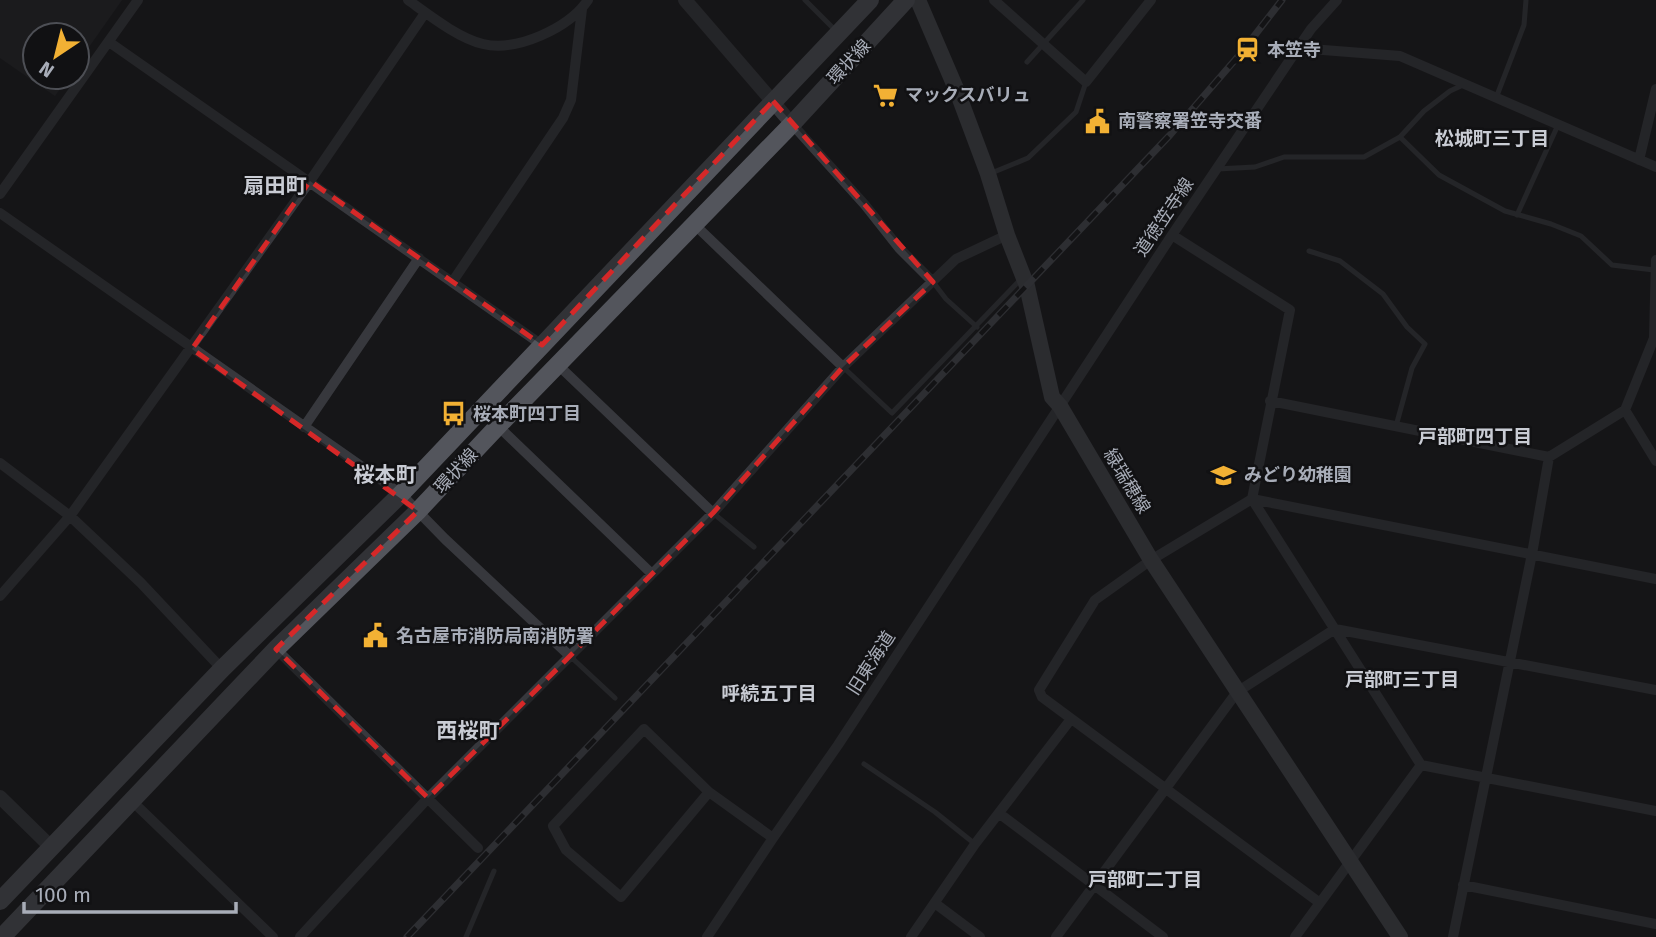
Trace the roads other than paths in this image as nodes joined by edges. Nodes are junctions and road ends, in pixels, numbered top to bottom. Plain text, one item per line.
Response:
1 (138, 0) edge
2 (408, 0) edge
3 (685, 0) edge
4 (806, 0) edge
5 (870, 0) edge
6 (906, 0) edge
7 (918, 0) edge
8 (994, 0) edge
9 (1083, 0) edge
10 (1337, 0) edge
11 (1525, 0) edge
12 (1148, 1) edge
13 (585, 4) edge
14 (425, 13) junction
15 (838, 34) junction
16 (109, 43) junction
17 (1045, 43) junction
18 (1298, 48) junction
19 (1027, 62) dead end
20 (1086, 82) junction
21 (1466, 83) junction
22 (1656, 89) edge
23 (1496, 98) junction
24 (772, 101) junction
25 (792, 124) junction
26 (1558, 124) junction
27 (1400, 137) junction
28 (1639, 160) junction
29 (1656, 167) edge
30 (1217, 169) junction
31 (988, 174) junction
32 (310, 181) junction
33 (0, 194) edge
34 (0, 212) edge
35 (1517, 215) junction
36 (694, 223) junction
37 (1007, 235) junction
38 (1172, 235) junction
39 (1310, 251) dead end
40 (419, 258) junction
41 (1655, 265) edge
42 (1023, 276) junction
43 (453, 281) junction
44 (933, 282) junction
45 (976, 327) junction
46 (542, 345) junction
47 (1654, 347) edge
48 (192, 349) junction
49 (558, 365) junction
50 (843, 367) junction
51 (1270, 401) junction
52 (1060, 406) junction
53 (1625, 410) junction
54 (304, 426) junction
55 (498, 426) junction
56 (1396, 426) junction
57 (1549, 457) junction
58 (1656, 461) edge
59 (0, 463) edge
60 (401, 494) junction
61 (1252, 499) junction
62 (418, 512) junction
63 (713, 513) junction
64 (70, 516) junction
65 (754, 547) dead end
66 (1532, 554) junction
67 (1152, 560) junction
68 (652, 574) junction
69 (1656, 579) edge
70 (0, 596) edge
71 (1335, 629) junction
72 (276, 649) junction
73 (571, 657) junction
74 (1509, 662) junction
75 (222, 669) junction
76 (1656, 690) edge
77 (1237, 692) junction
78 (615, 698) dead end
79 (1071, 719) junction
80 (864, 764) dead end
81 (1421, 765) junction
82 (1484, 777) junction
83 (1165, 790) junction
84 (709, 792) junction
85 (0, 797) edge
86 (428, 798) junction
87 (132, 801) junction
88 (1656, 811) edge
89 (1000, 814) junction
90 (772, 838) junction
91 (975, 844) junction
92 (51, 847) junction
93 (478, 848) dead end
94 (1349, 863) junction
95 (494, 871) dead end
96 (1463, 885) junction
97 (1094, 886) junction
98 (0, 901) edge
99 (1320, 903) junction
100 (936, 904) junction
101 (1656, 924) edge
102 (11, 934) edge
103 (273, 937) edge
104 (300, 937) edge
105 (466, 937) edge
106 (707, 937) edge
107 (911, 937) edge
108 (980, 937) edge
109 (1056, 937) edge
110 (1163, 937) edge
111 (1295, 937) edge
112 (1400, 937) edge
113 (1453, 937) edge

1 - 16 street
2 - 14 street
3 - 24 street
4 - 15 lane
5 - 15 main road, 環状線
6 - 25 main road, 環状線
7 - 31 main road, 緑瑞穂線
8 - 17 street
9 - 17 lane
10 - 18 street, 道徳笠寺線
11 - 23 lane
12 - 20 street
13 - 14 street
13 - 43 street
14 - 32 street
15 - 24 main road, 環状線
16 - 32 street
16 - 33 street
17 - 19 lane
17 - 20 street
18 - 21 street
18 - 30 street, 道徳笠寺線
20 - 31 lane
21 - 23 street
21 - 27 lane
22 - 28 street
23 - 26 street
24 - 25 street
24 - 46 main road, 環状線
25 - 36 main road, 環状線
25 - 44 street
26 - 28 street
26 - 35 lane
27 - 30 lane
27 - 35 lane
28 - 29 street
30 - 38 street, 道徳笠寺線
31 - 37 main road, 緑瑞穂線
32 - 40 street
32 - 48 street
34 - 48 street
35 - 41 lane
36 - 49 main road, 環状線
36 - 50 street
37 - 42 main road, 緑瑞穂線
37 - 44 street
38 - 51 street
38 - 52 street, 道徳笠寺線
39 - 56 lane
40 - 43 street
40 - 54 street
41 - 47 street
42 - 45 lane
42 - 52 main road, 緑瑞穂線
43 - 46 street
44 - 45 lane
44 - 50 street
45 - 50 lane
46 - 60 main road, 環状線
47 - 53 street
48 - 54 street
48 - 64 street
49 - 55 main road, 環状線
49 - 63 street
50 - 63 street
51 - 56 street
51 - 61 street
52 - 67 main road, 緑瑞穂線
52 - 90 street, 旧東海道
53 - 57 street
53 - 58 street
54 - 60 street
55 - 62 main road, 環状線
55 - 68 street
56 - 57 street
57 - 66 street
59 - 64 street
60 - 62 street
60 - 75 main road, 環状線
61 - 66 street
61 - 67 street
61 - 71 street
62 - 72 main road, 環状線
62 - 73 street
63 - 65 lane
63 - 68 street
64 - 70 street
64 - 75 street
66 - 69 street
66 - 74 street
67 - 77 main road, 緑瑞穂線
67 - 79 street
68 - 73 street
71 - 74 street
71 - 77 street
71 - 81 street
72 - 86 street
72 - 87 main road, 環状線
73 - 78 lane
73 - 86 street
74 - 76 street
74 - 82 street
75 - 92 main road, 環状線
77 - 83 street
77 - 94 main road, 緑瑞穂線
79 - 83 street
79 - 89 street
80 - 91 lane
81 - 82 street
81 - 94 street
82 - 88 street
82 - 96 street
83 - 97 street
83 - 99 street
84 - 84 street
84 - 90 street
85 - 92 street
86 - 93 street
86 - 104 street
87 - 102 main road, 環状線
87 - 103 street
89 - 91 street
89 - 97 street
90 - 106 street, 旧東海道
91 - 100 street
92 - 98 main road, 環状線
94 - 99 street
94 - 112 main road, 緑瑞穂線
95 - 105 lane
96 - 101 street
96 - 113 street
97 - 109 street
97 - 110 street
99 - 111 street
100 - 107 street
100 - 108 street

